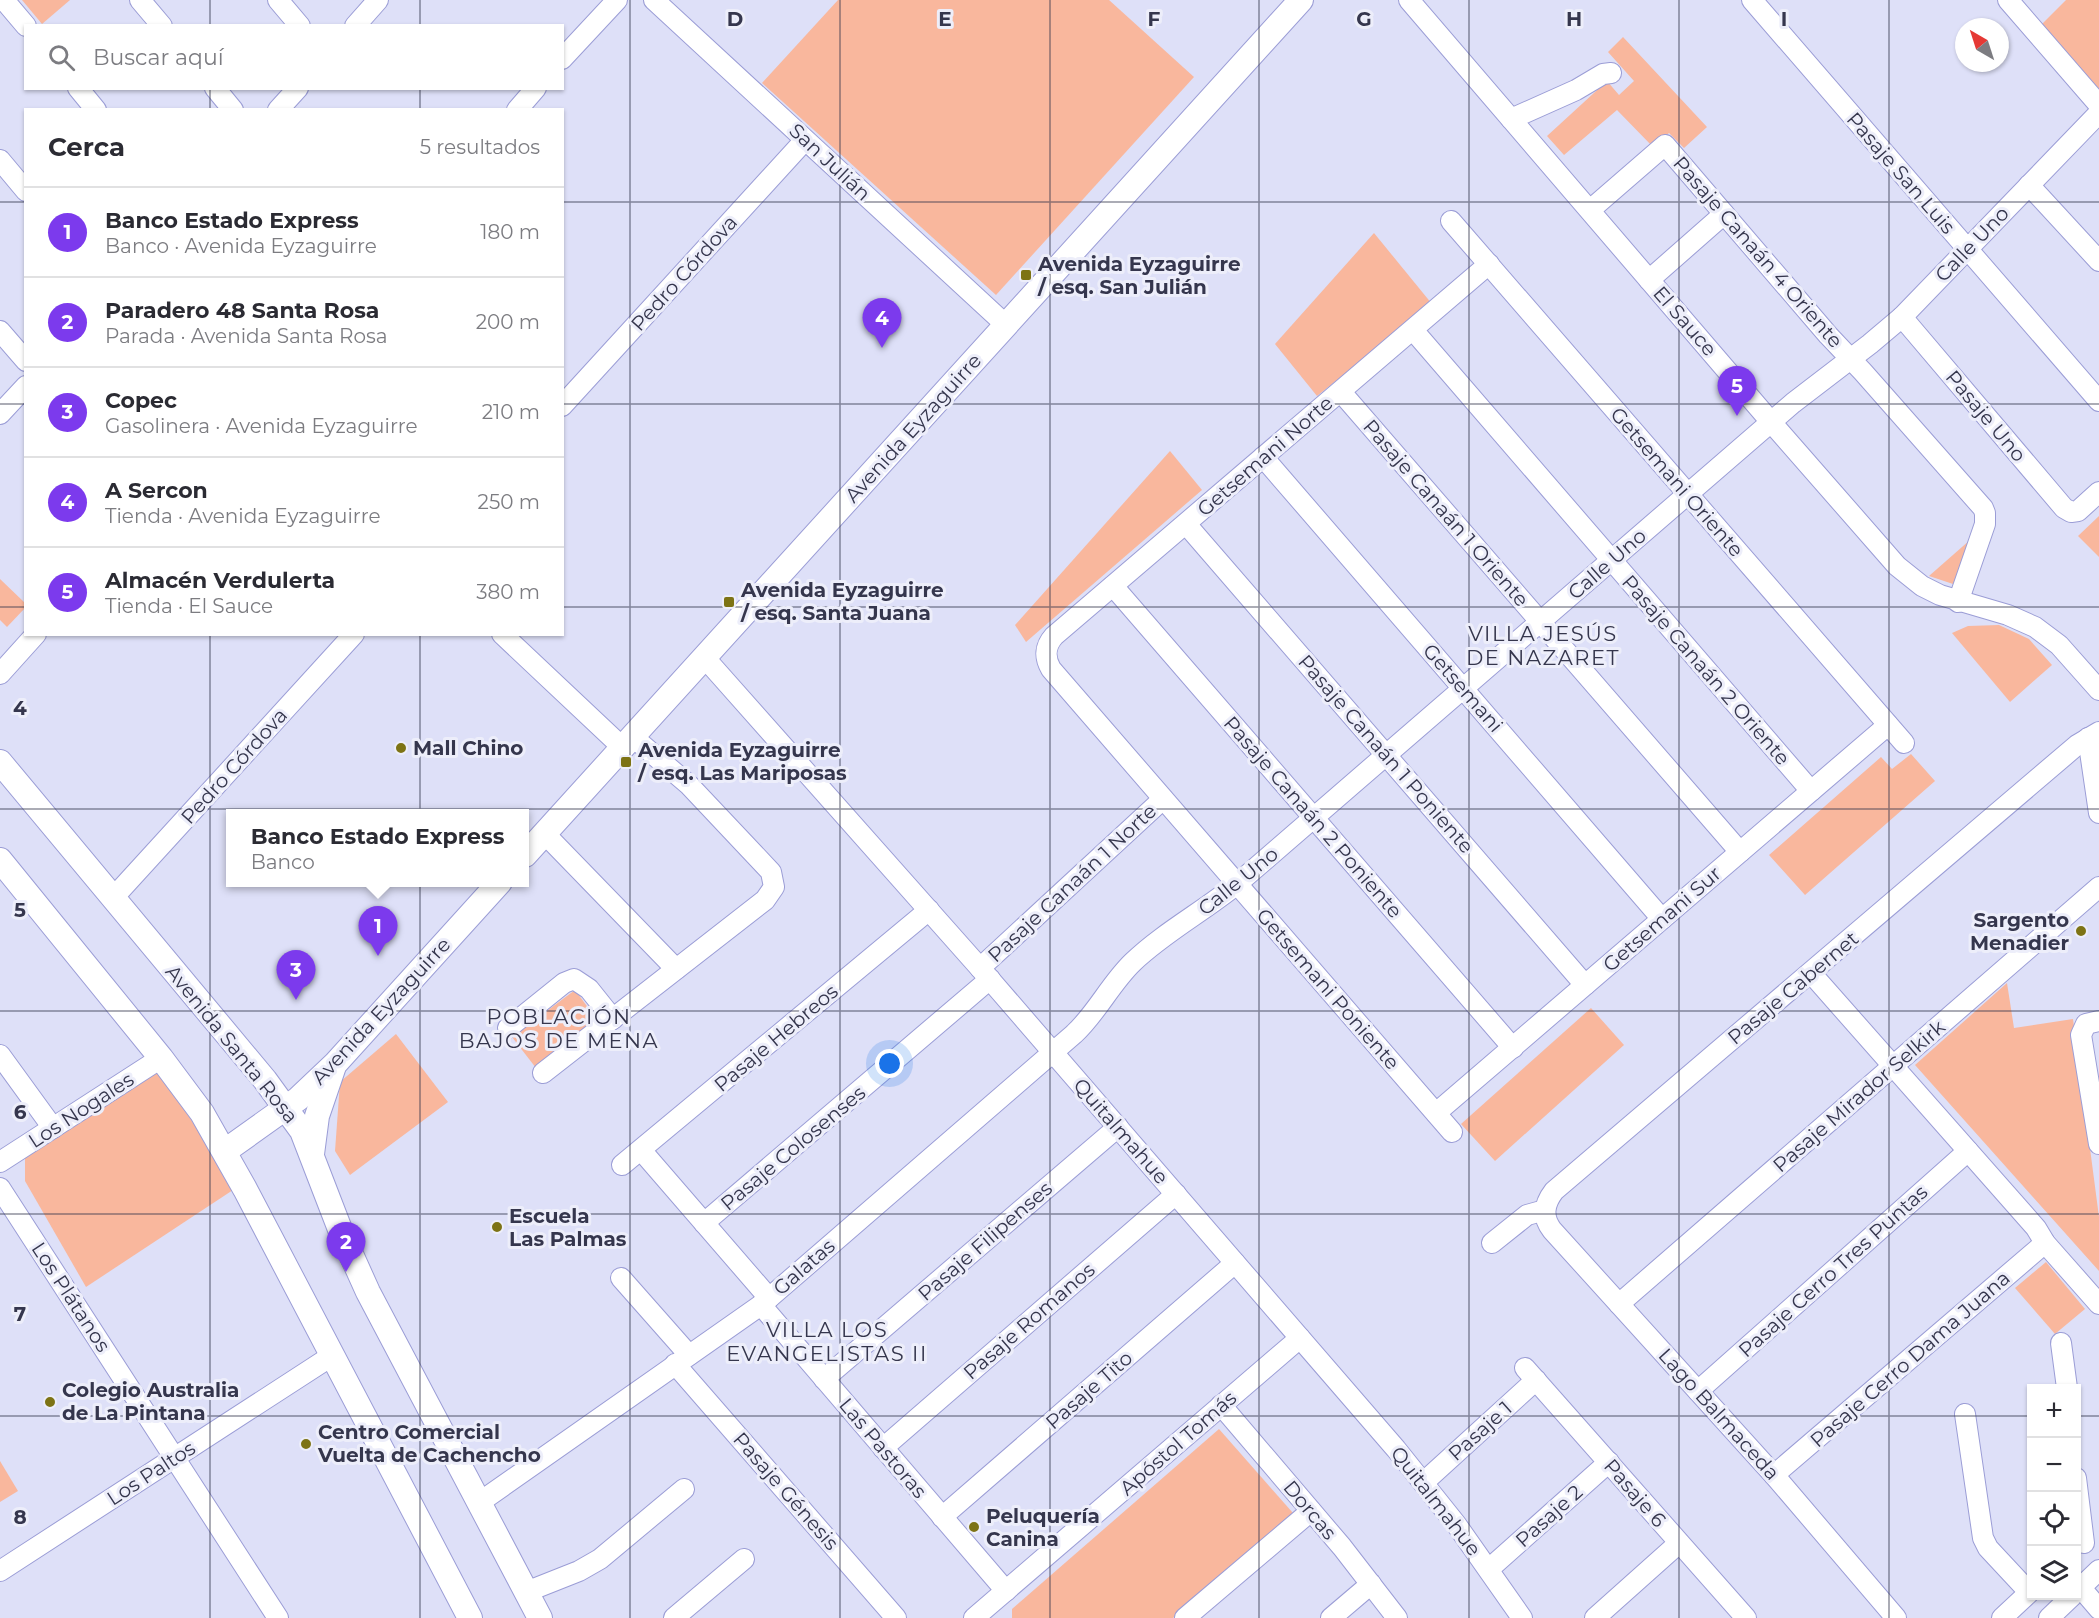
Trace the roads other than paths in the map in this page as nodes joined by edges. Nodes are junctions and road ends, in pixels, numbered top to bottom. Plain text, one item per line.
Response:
1 (4, 0) edge
2 (140, 0) edge
3 (278, 0) edge
4 (378, 0) edge
5 (617, 0) edge
6 (654, 0) edge
7 (1301, 0) edge
8 (1409, 0) edge
9 (1752, 0) edge
10 (2008, 0) edge
11 (24, 24) edge
12 (160, 24) edge
13 (298, 24) edge
14 (357, 24) edge
15 (564, 57) edge
16 (1611, 73) dead end
17 (80, 90) edge
18 (217, 90) edge
19 (296, 90) edge
20 (534, 90) edge
21 (2099, 105) edge
22 (94, 108) edge
23 (231, 108) edge
24 (280, 108) edge
25 (519, 108) edge
26 (2099, 113) edge
27 (1511, 119) junction
28 (806, 140) junction
29 (0, 160) edge
30 (2029, 185) junction
31 (24, 189) edge
32 (1590, 210) junction
33 (1724, 214) junction
34 (1452, 221) dead end
35 (1967, 249) junction
36 (2099, 261) edge
37 (1489, 264) junction
38 (1649, 280) junction
39 (1902, 317) junction
40 (1006, 325) junction
41 (1413, 330) junction
42 (0, 331) edge
43 (1851, 358) junction
44 (24, 360) edge
45 (24, 388) edge
46 (1341, 392) junction
47 (2099, 400) edge
48 (564, 404) edge
49 (0, 414) edge
50 (1771, 422) junction
51 (1263, 458) junction
52 (2099, 492) edge
53 (1688, 494) junction
54 (1186, 524) junction
55 (1612, 560) junction
56 (1113, 586) junction
57 (1958, 602) junction
58 (1540, 622) junction
59 (34, 636) edge
60 (352, 636) edge
61 (504, 636) edge
62 (1046, 652) joint
63 (704, 657) junction
64 (0, 674) edge
65 (1463, 689) junction
66 (2099, 690) edge
67 (1888, 725) junction
68 (2093, 735) edge
69 (628, 742) junction
70 (1904, 743) dead end
71 (1386, 755) junction
72 (0, 762) edge
73 (1811, 791) junction
74 (1163, 799) junction
75 (2099, 813) edge
76 (1314, 818) junction
77 (544, 833) junction
78 (529, 850) edge
79 (1740, 852) junction
80 (0, 861) edge
81 (1237, 884) junction
82 (495, 887) edge
83 (2099, 887) edge
84 (113, 898) junction
85 (929, 910) junction
86 (1662, 920) junction
87 (676, 969) junction
88 (1811, 973) junction
89 (985, 974) junction
90 (1585, 985) junction
91 (613, 1019) junction
92 (2099, 1021) edge
93 (508, 1028) dead end
94 (1513, 1048) junction
95 (1053, 1053) junction
96 (0, 1055) edge
97 (161, 1058) junction
98 (335, 1064) junction
99 (1893, 1066) junction
100 (543, 1073) dead end
101 (287, 1108) junction
102 (1436, 1113) junction
103 (1118, 1127) junction
104 (53, 1128) junction
105 (1452, 1132) dead end
106 (2099, 1144) edge
107 (640, 1150) junction
108 (225, 1151) junction
109 (1968, 1151) junction
110 (312, 1154) junction
111 (0, 1162) edge
112 (622, 1165) dead end
113 (0, 1188) edge
114 (1176, 1194) junction
115 (1545, 1210) junction
116 (704, 1223) junction
117 (1492, 1243) dead end
118 (2045, 1243) junction
119 (1235, 1263) junction
120 (621, 1278) dead end
121 (765, 1301) junction
122 (1619, 1304) junction
123 (2099, 1304) edge
124 (1300, 1338) junction
125 (2061, 1342) dead end
126 (333, 1355) junction
127 (682, 1360) junction
128 (1531, 1374) joint
129 (824, 1379) junction
130 (2066, 1384) edge
131 (1698, 1391) junction
132 (1221, 1405) junction
133 (1965, 1414) dead end
134 (883, 1448) junction
135 (175, 1458) junction
136 (1609, 1462) junction
137 (1774, 1475) junction
138 (1424, 1482) junction
139 (684, 1489) dead end
140 (480, 1502) junction
141 (1311, 1511) junction
142 (942, 1517) junction
143 (2099, 1528) edge
144 (1679, 1543) junction
145 (2081, 1545) edge
146 (744, 1559) dead end
147 (1489, 1569) junction
148 (2099, 1570) edge
149 (0, 1571) edge
150 (1371, 1584) junction
151 (2081, 1587) edge
152 (2027, 1588) edge
153 (1006, 1591) junction
154 (526, 1592) junction
155 (2027, 1594) edge
156 (2081, 1596) edge
157 (2068, 1600) edge
158 (2099, 1609) edge
159 (985, 1615) edge
160 (278, 1618) edge
161 (470, 1618) edge
162 (540, 1618) edge
163 (674, 1618) edge
164 (896, 1618) edge
165 (1185, 1618) edge
166 (1331, 1618) edge
167 (1396, 1618) edge
168 (1522, 1618) edge
169 (1595, 1618) edge
170 (1746, 1618) edge
171 (1896, 1618) edge
172 (2002, 1618) edge
173 (2049, 1618) edge

1 - 11 street
2 - 12 street
3 - 13 street
4 - 14 street
5 - 15 street
6 - 28 street, San Julián
7 - 40 main road, Avenida Eyzaguirre
8 - 27 street, El Sauce
9 - 35 street, Pasaje San Luis
10 - 21 street
16 - 27 street
17 - 22 street
18 - 23 street
19 - 24 street
20 - 25 street
26 - 30 street, Calle Uno
27 - 32 street, El Sauce
28 - 40 street, San Julián
28 - 48 street, Pedro Córdova
29 - 31 street
30 - 35 street, Calle Uno
30 - 36 street
32 - 33 street, Pasaje Canaán 4 Oriente
32 - 38 street, El Sauce
33 - 38 street
33 - 43 street, Pasaje Canaán 4 Oriente
34 - 37 street, Getsemani Oriente
35 - 39 street, Calle Uno
35 - 47 street, Pasaje San Luis
37 - 41 street, Getsemani Norte
37 - 53 street, Getsemani Oriente
38 - 50 street, El Sauce
39 - 43 street, Calle Uno
39 - 52 street, Pasaje Uno
40 - 63 main road, Avenida Eyzaguirre
41 - 46 street, Getsemani Norte
41 - 55 street, Pasaje Canaán 2 Oriente
42 - 44 street
43 - 50 street, Calle Uno
43 - 57 street, Pasaje Canaán 4 Oriente
45 - 49 street
46 - 51 street, Getsemani Norte
46 - 58 street, Pasaje Canaán 1 Oriente
50 - 53 street, Calle Uno
50 - 57 street, El Sauce
51 - 54 street, Getsemani Norte
51 - 65 street, Getsemani
53 - 55 street, Calle Uno
53 - 67 street, Getsemani Oriente
54 - 56 street, Getsemani Norte
54 - 71 street, Pasaje Canaán 1 Poniente
55 - 58 street, Calle Uno
55 - 73 street, Pasaje Canaán 2 Oriente
56 - 62 street, Getsemani Norte
56 - 76 street, Pasaje Canaán 2 Poniente
57 - 66 street, El Sauce
58 - 65 street, Calle Uno
58 - 79 street, Pasaje Canaán 1 Oriente
59 - 64 street
60 - 84 street, Pedro Córdova
61 - 69 street
62 - 74 street, Getsemani Poniente
63 - 69 main road, Avenida Eyzaguirre
63 - 85 street, Quitalmahue
65 - 71 street, Calle Uno
65 - 86 street, Getsemani
67 - 70 street, Getsemani Oriente
67 - 73 street, Getsemani Sur
68 - 75 street
68 - 88 street, Pasaje Cabernet
69 - 77 main road, Avenida Eyzaguirre
69 - 87 street
71 - 76 street, Calle Uno
71 - 90 street, Pasaje Canaán 1 Poniente
72 - 84 main road, Avenida Santa Rosa
73 - 79 street, Getsemani Sur
74 - 81 street, Getsemani Poniente
74 - 89 street, Pasaje Canaán 1 Norte
76 - 81 street, Calle Uno
76 - 94 street, Pasaje Canaán 2 Poniente
77 - 78 main road, Avenida Eyzaguirre
77 - 87 street
79 - 86 street, Getsemani Sur
80 - 97 main road
81 - 95 street, Calle Uno
81 - 102 street, Getsemani Poniente
82 - 98 main road, Avenida Eyzaguirre
83 - 99 street, Pasaje Mirador Selkirk
84 - 101 main road, Avenida Santa Rosa
85 - 89 street, Quitalmahue
85 - 107 street, Pasaje Hebreos
86 - 90 street, Getsemani Sur
87 - 91 street
88 - 99 street
88 - 115 street, Pasaje Cabernet
89 - 95 street, Quitalmahue
89 - 116 street, Pasaje Colosenses
90 - 94 street, Getsemani Sur
91 - 93 street
91 - 100 street
92 - 106 street
94 - 102 street, Getsemani Sur
95 - 103 street, Quitalmahue
95 - 121 street, Galatas
96 - 104 street
97 - 104 street, Los Nogales
97 - 108 main road
98 - 101 main road, Avenida Eyzaguirre
98 - 110 main road
99 - 109 street
99 - 122 street, Pasaje Mirador Selkirk
101 - 108 main road, Avenida Eyzaguirre
101 - 110 main road, Avenida Santa Rosa
102 - 105 street, Getsemani Poniente
103 - 114 street, Quitalmahue
103 - 129 street, Pasaje Filipenses
104 - 111 street, Los Nogales
107 - 112 street, Pasaje Hebreos
107 - 116 street, Las Pastoras
108 - 126 main road
109 - 118 street
109 - 131 street, Pasaje Cerro Tres Puntas
110 - 140 main road, Avenida Santa Rosa
113 - 135 street, Los Plátanos
114 - 119 street, Quitalmahue
114 - 134 street, Pasaje Romanos
115 - 117 street
115 - 122 street, Lago Balmaceda
116 - 121 street, Las Pastoras
118 - 123 street
118 - 137 street, Pasaje Cerro Dama Juana
119 - 124 street, Quitalmahue
119 - 142 street, Pasaje Tito
120 - 127 street, Pasaje Génesis
121 - 127 street, Galatas
121 - 129 street, Las Pastoras
122 - 131 street, Lago Balmaceda
124 - 132 street, Apóstol Tomás
124 - 138 street, Quitalmahue
125 - 130 street
126 - 135 street, Los Paltos
126 - 161 main road
127 - 140 street, Galatas
127 - 164 street, Pasaje Génesis
128 - 136 street, Pasaje 6
128 - 138 street, Pasaje 1
129 - 134 street, Las Pastoras
131 - 137 street, Lago Balmaceda
132 - 141 street, Dorcas
132 - 153 street, Apóstol Tomás
133 - 152 street
134 - 142 street, Las Pastoras
135 - 149 street, Los Paltos
135 - 160 street, Los Plátanos
136 - 144 street, Pasaje 6
136 - 147 street, Pasaje 2
137 - 171 street, Lago Balmaceda
138 - 147 street, Quitalmahue
139 - 154 street
140 - 154 main road, Avenida Santa Rosa
141 - 150 street, Dorcas
141 - 165 street
142 - 153 street, Las Pastoras
143 - 145 street
144 - 169 street
144 - 170 street, Pasaje 6
146 - 163 street
147 - 168 street, Quitalmahue
148 - 151 street
150 - 166 street
150 - 167 street, Dorcas
153 - 159 street, Apóstol Tomás
154 - 162 main road, Avenida Santa Rosa
155 - 172 street
156 - 158 street
157 - 173 street

